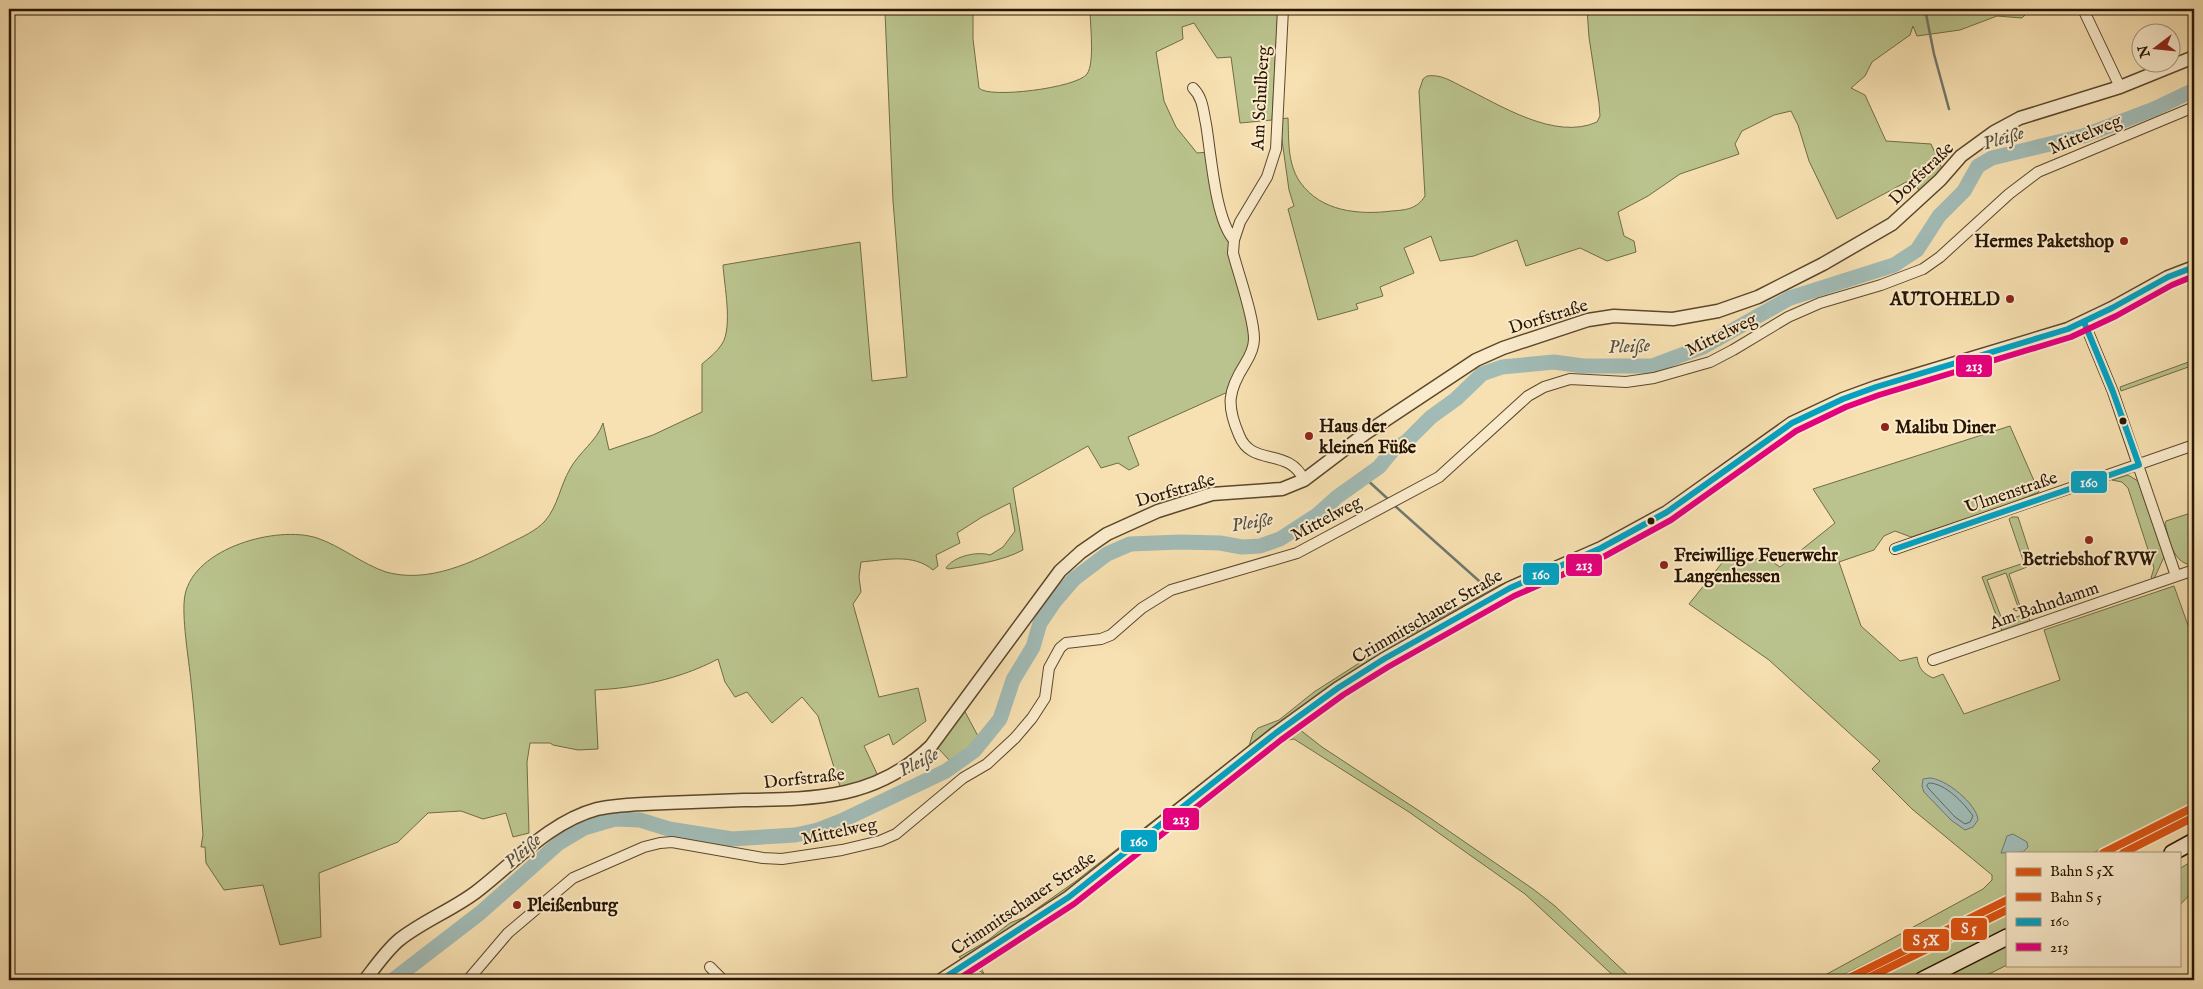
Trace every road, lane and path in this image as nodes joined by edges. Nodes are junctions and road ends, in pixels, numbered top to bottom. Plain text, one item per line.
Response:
1 (1283, 9) edge
2 (2083, 9) edge
3 (2194, 57) edge
4 (2120, 87) junction
5 (1193, 88) dead end
6 (2194, 107) edge
7 (1234, 240) junction
8 (2194, 267) edge
9 (2084, 322) junction
10 (2194, 446) edge
11 (2139, 465) junction
12 (1304, 480) junction
13 (1895, 549) dead end
14 (2194, 570) edge
15 (2176, 576) junction
16 (1933, 660) dead end
17 (2194, 841) edge
18 (2174, 852) edge
19 (2006, 938) edge
20 (710, 967) dead end
21 (365, 980) edge
22 (468, 980) edge
23 (723, 980) edge
24 (941, 980) edge
25 (1922, 980) edge

1 - 7 street, Am Schulberg
2 - 4 street
3 - 4 street, Dorfstraße
4 - 12 street, Dorfstraße
5 - 7 street, Am Schulberg
6 - 22 street, Mittelweg
7 - 12 street, Am Schulberg
8 - 9 street, Crimmitschauer Straße
9 - 11 street
9 - 24 street, Crimmitschauer Straße
10 - 11 street, Ulmenstraße
11 - 13 street, Ulmenstraße
11 - 15 street
12 - 21 street, Dorfstraße
14 - 15 street, Am Bahndamm
15 - 16 street, Am Bahndamm
17 - 18 main road
19 - 25 main road
20 - 23 street

